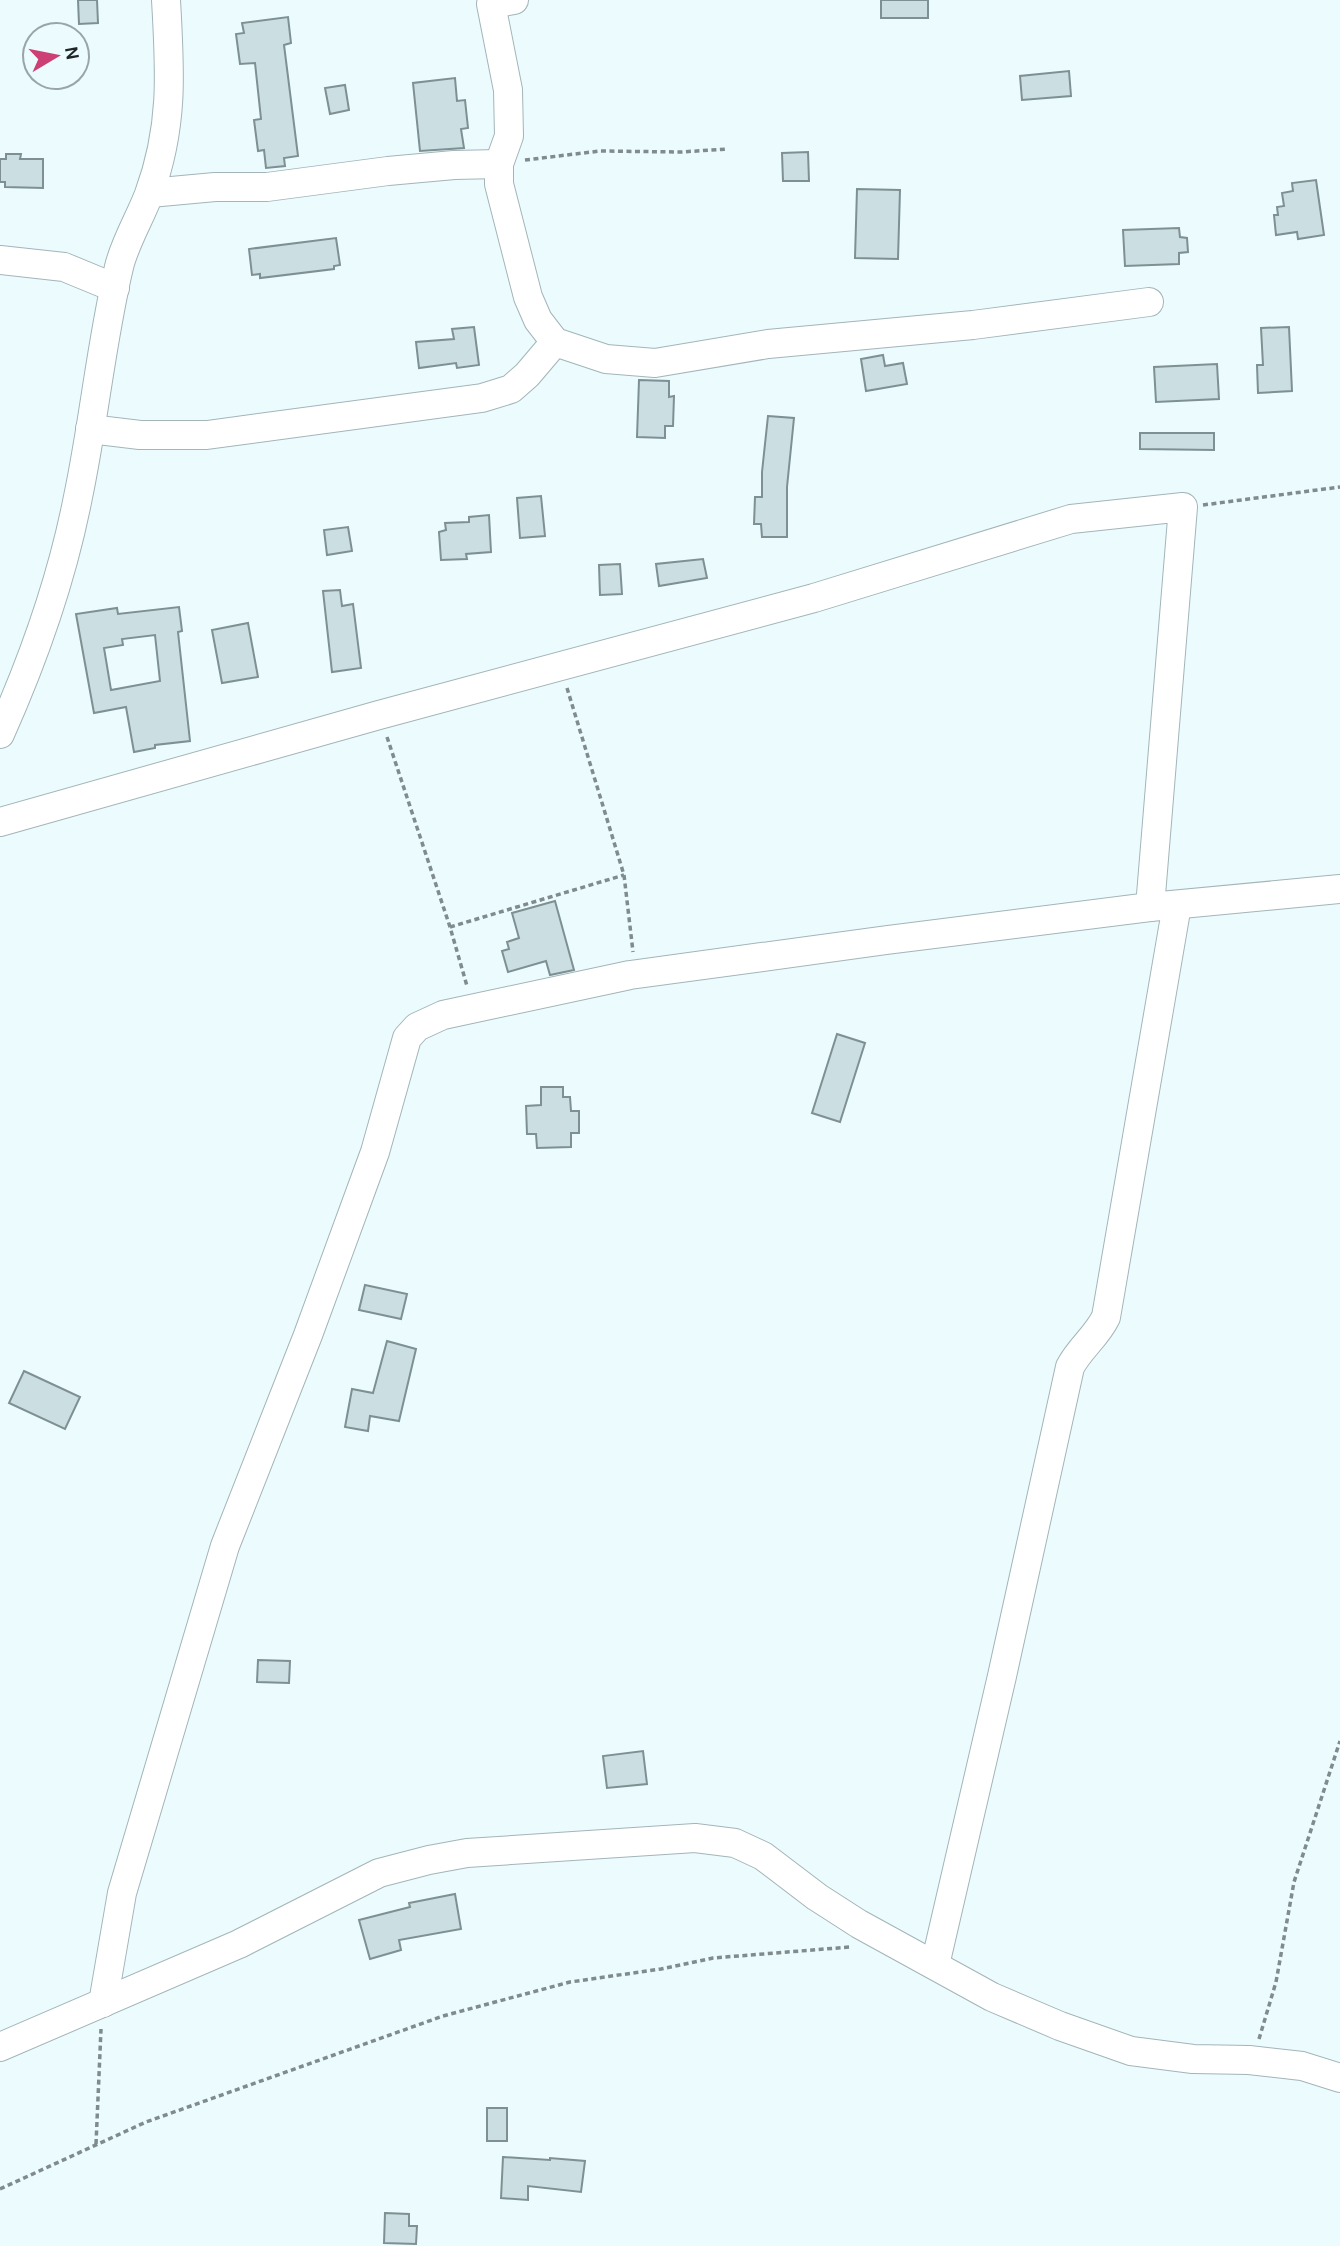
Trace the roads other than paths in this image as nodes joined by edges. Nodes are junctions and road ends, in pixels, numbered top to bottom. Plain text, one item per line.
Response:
1 (166, 0) edge
2 (514, 0) edge
3 (499, 164) junction
4 (150, 193) junction
5 (0, 260) edge
6 (115, 288) junction
7 (1149, 302) dead end
8 (555, 342) junction
9 (90, 429) junction
10 (0, 734) edge
11 (0, 822) edge
12 (1340, 889) edge
13 (1163, 906) junction
14 (935, 1965) junction
15 (103, 2003) junction
16 (0, 2047) edge
17 (1340, 2078) edge

1 - 4 street
2 - 3 street
3 - 4 street
3 - 8 street
4 - 6 street
5 - 6 street
6 - 9 street
7 - 8 street
8 - 9 street
9 - 10 street
11 - 13 street
12 - 13 street
13 - 14 street
13 - 15 street
14 - 15 street
14 - 17 street
15 - 16 street

